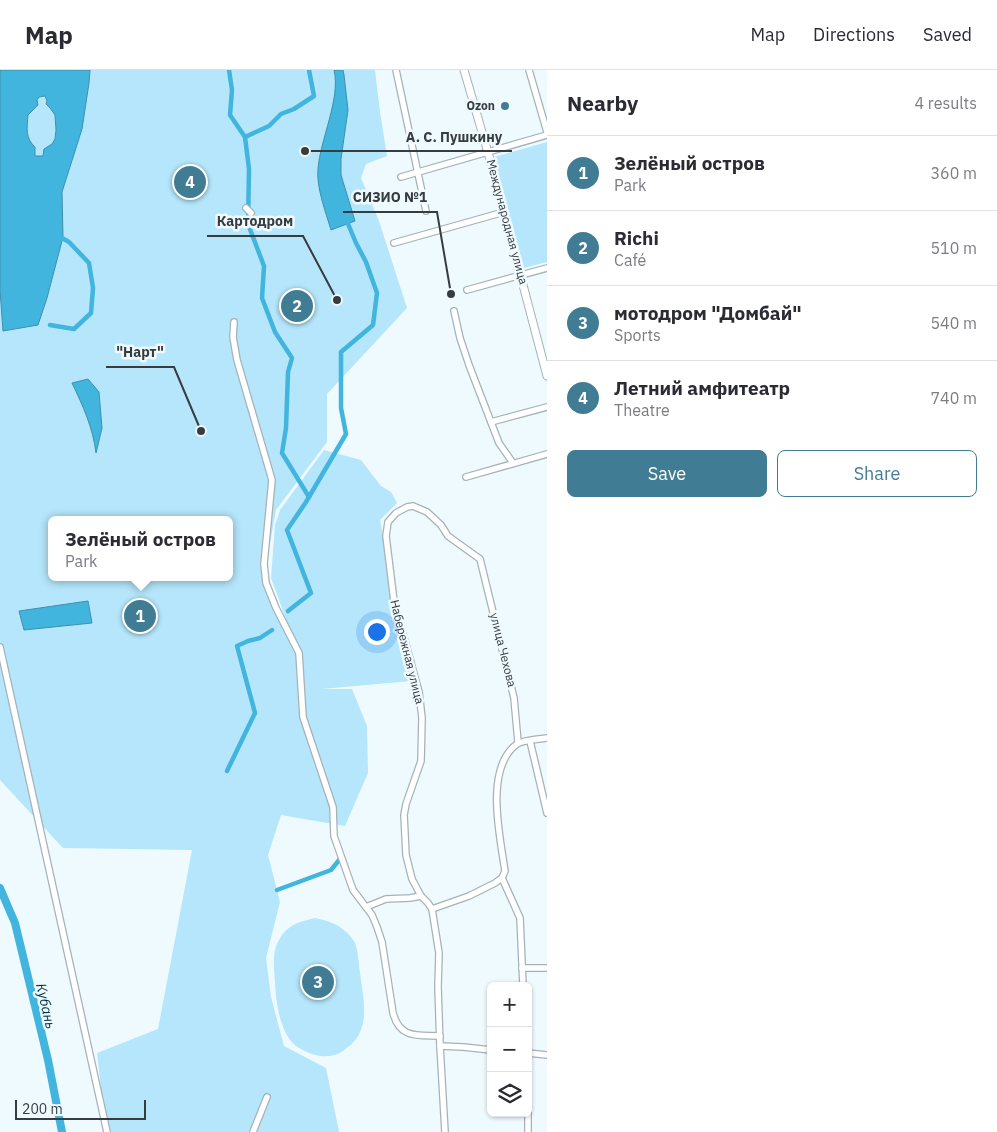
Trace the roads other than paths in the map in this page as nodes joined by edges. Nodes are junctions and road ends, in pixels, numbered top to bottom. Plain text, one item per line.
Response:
1 (396, 70) edge
2 (464, 70) edge
3 (529, 70) edge
4 (547, 134) edge
5 (488, 152) junction
6 (418, 172) junction
7 (401, 177) dead end
8 (246, 208) dead end
9 (426, 211) dead end
10 (504, 212) junction
11 (251, 214) dead end
12 (394, 243) dead end
13 (547, 268) edge
14 (521, 275) junction
15 (468, 290) dead end
16 (454, 311) dead end
17 (234, 322) dead end
18 (547, 376) edge
19 (547, 407) edge
20 (491, 422) junction
21 (547, 454) edge
22 (513, 463) junction
23 (466, 478) dead end
24 (388, 522) joint
25 (0, 647) edge
26 (547, 738) edge
27 (530, 741) junction
28 (518, 742) junction
29 (547, 813) edge
30 (502, 878) junction
31 (421, 896) junction
32 (366, 908) junction
33 (432, 909) junction
34 (522, 968) junction
35 (547, 968) edge
36 (522, 982) edge
37 (440, 1036) junction
38 (440, 1046) junction
39 (487, 1050) edge
40 (532, 1054) edge
41 (547, 1055) edge
42 (267, 1097) dead end
43 (528, 1117) edge
44 (107, 1132) edge
45 (253, 1132) edge
46 (445, 1132) edge
47 (528, 1132) edge

1 - 6 street
2 - 5 main road, Международная улица
3 - 4 street
4 - 5 street
5 - 6 street
5 - 10 main road, Международная улица
6 - 7 street
6 - 9 street
8 - 11 street
10 - 12 street
10 - 14 main road, Международная улица
13 - 14 street
14 - 15 street
14 - 18 main road, Международная улица
16 - 20 street
17 - 32 street
19 - 20 street
20 - 22 street
21 - 22 street
22 - 23 street
24 - 28 street, улица Чехова
24 - 31 street, Набережная улица
25 - 44 street
26 - 27 street
27 - 28 street
27 - 29 street
28 - 30 street
30 - 33 street
30 - 34 street
31 - 32 street
31 - 33 street, Набережная улица
32 - 37 street
33 - 37 street
34 - 35 street
34 - 36 street
37 - 38 street
38 - 39 street
38 - 46 street
40 - 41 street
42 - 45 street
43 - 47 street

